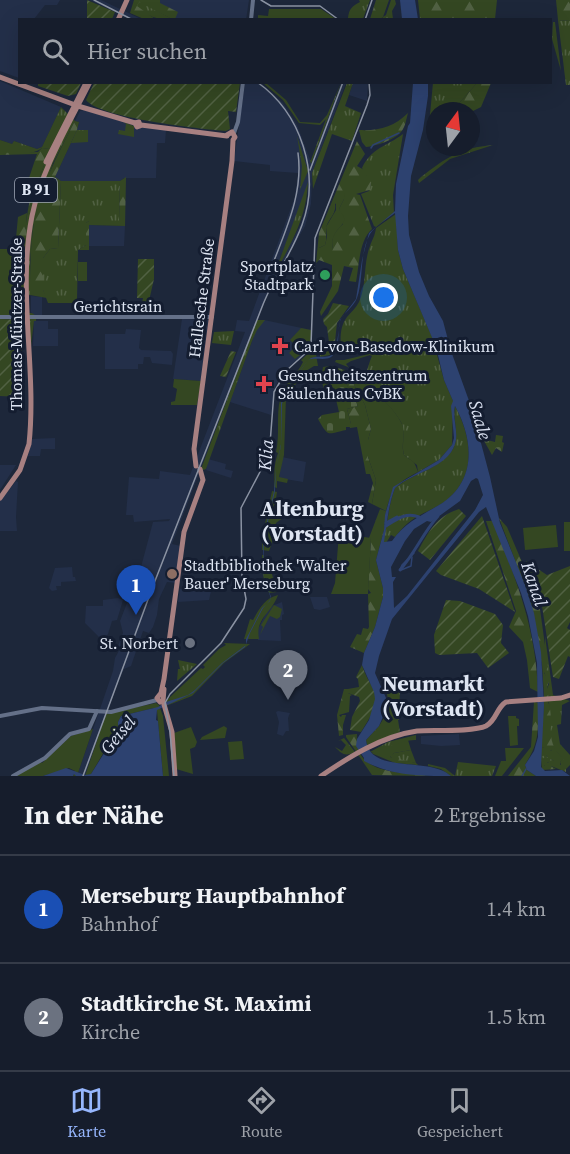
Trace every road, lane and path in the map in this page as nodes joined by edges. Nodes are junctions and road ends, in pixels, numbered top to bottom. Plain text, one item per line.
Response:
1 (129, 0) edge
2 (253, 0) edge
3 (122, 15) edge
4 (251, 18) edge
5 (0, 76) edge
6 (18, 81) edge
7 (18, 83) edge
8 (22, 84) edge
9 (25, 84) edge
10 (87, 84) edge
11 (243, 84) edge
12 (77, 104) junction
13 (230, 134) junction
14 (0, 317) edge
15 (27, 317) junction
16 (212, 317) junction
17 (0, 493) edge
18 (0, 498) edge
19 (570, 695) edge
20 (160, 699) junction
21 (97, 711) junction
22 (0, 716) edge
23 (355, 757) junction
24 (13, 776) edge
25 (174, 776) edge
26 (321, 776) edge
27 (326, 776) edge

1 - 3 main road
2 - 4 street
5 - 6 main road
5 - 7 main road
8 - 12 main road
9 - 12 main road
10 - 12 main road, Thomas-Müntzer-Straße / B 91
11 - 13 street
12 - 13 main road
12 - 15 main road, Thomas-Müntzer-Straße / B 91
13 - 16 main road, Hallesche Straße
14 - 15 street, Gerichtsrain
15 - 16 street, Gerichtsrain
15 - 17 main road, Thomas-Müntzer-Straße / B 91
15 - 18 main road, Thomas-Müntzer-Straße / B 91
16 - 20 main road, Hallesche Straße
19 - 23 main road
20 - 21 street
20 - 25 main road
21 - 22 street
21 - 24 street
23 - 26 main road
23 - 27 main road

